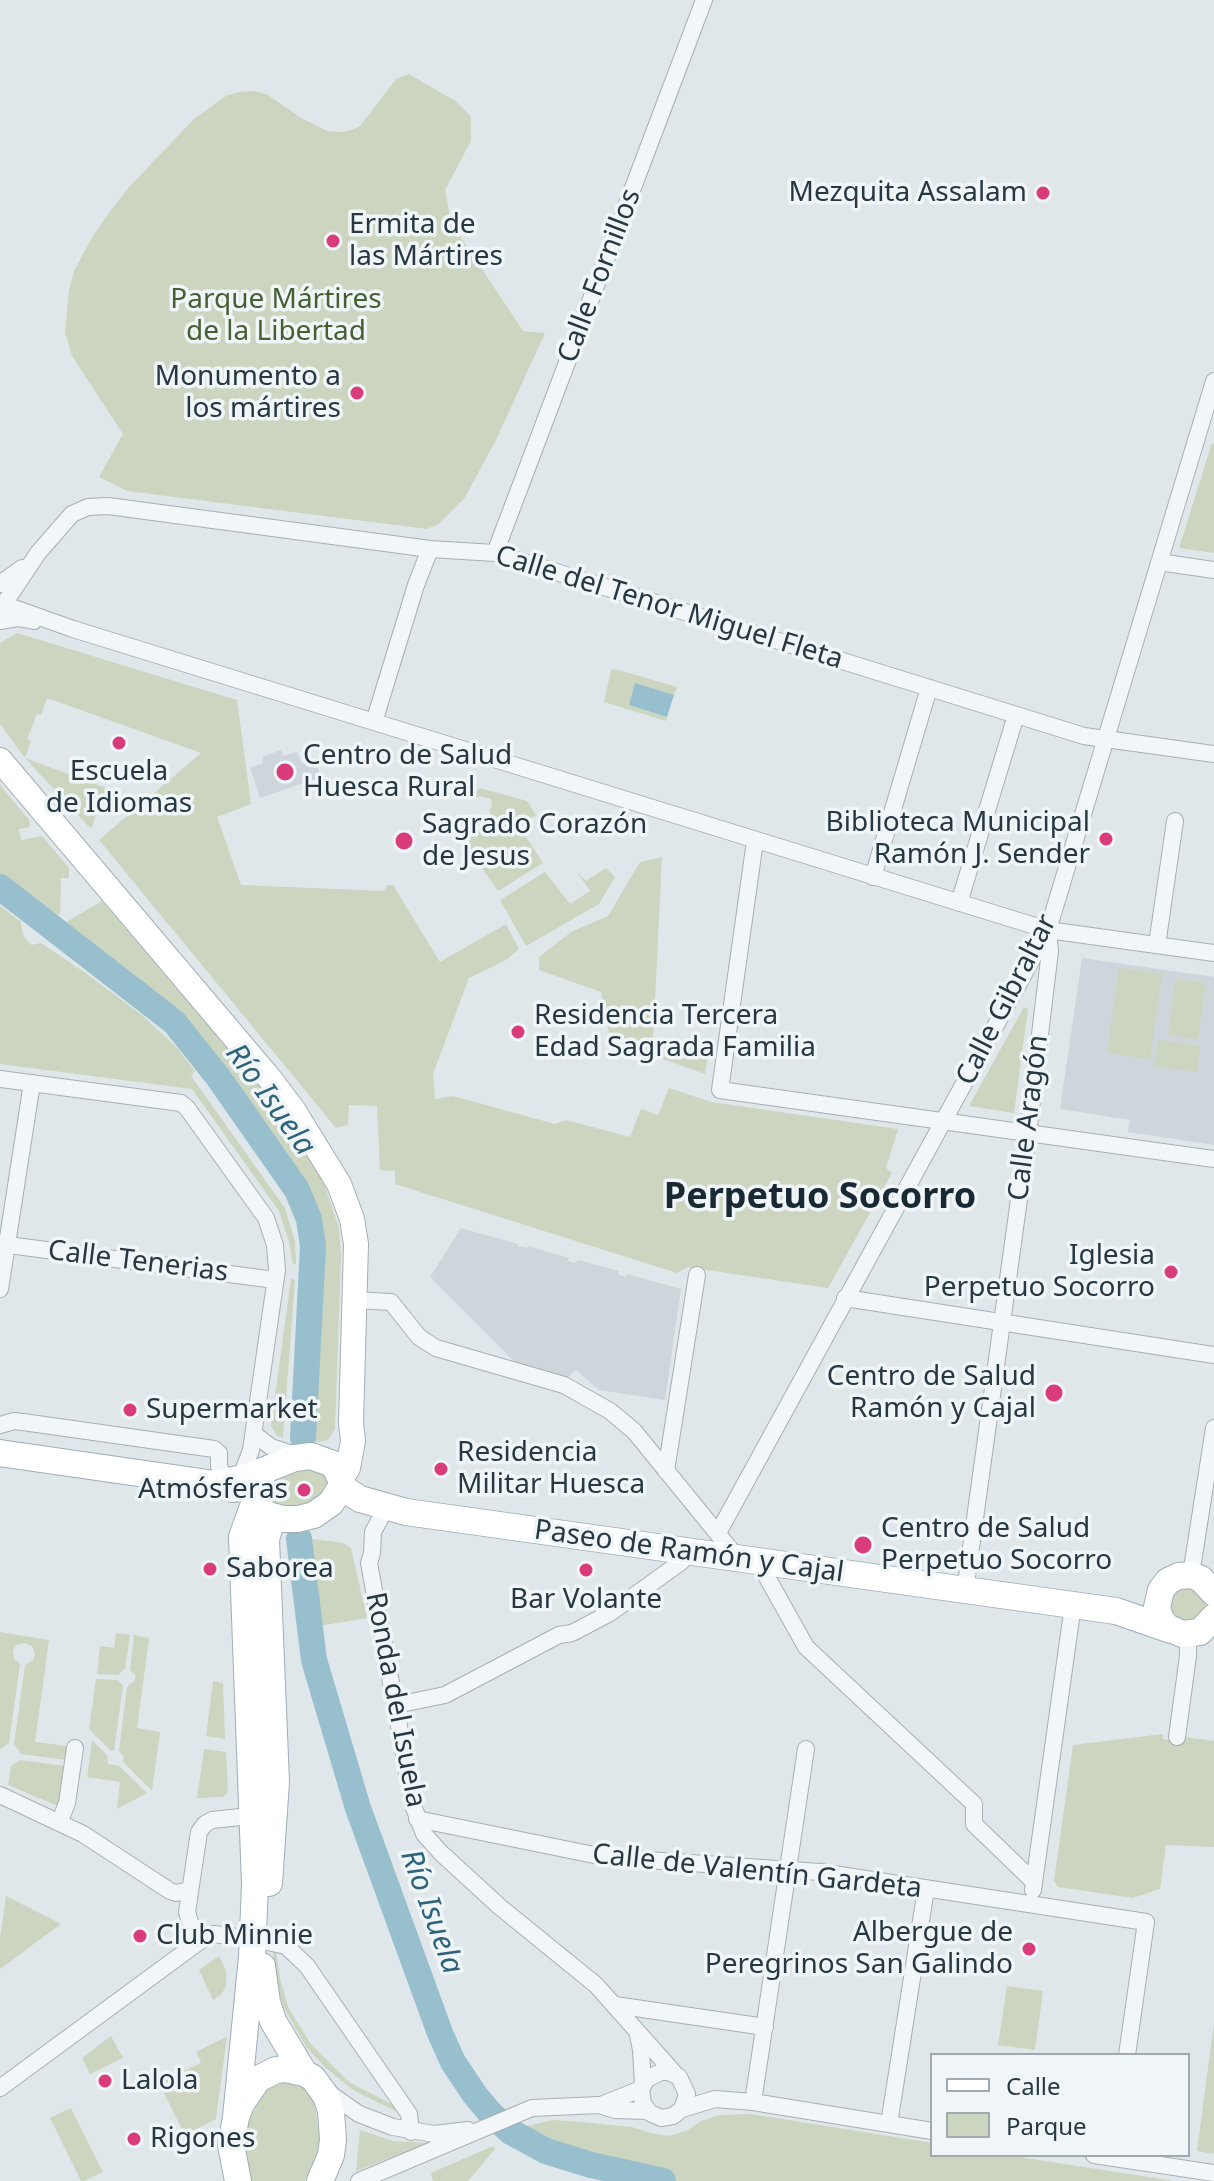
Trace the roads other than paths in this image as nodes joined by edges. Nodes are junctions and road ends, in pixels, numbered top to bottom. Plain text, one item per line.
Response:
1 (704, 0) edge
2 (1214, 381) edge
3 (430, 549) junction
4 (38, 553) junction
5 (495, 553) junction
6 (1159, 562) junction
7 (1214, 570) edge
8 (0, 584) edge
9 (2, 606) edge
10 (0, 621) edge
11 (73, 629) junction
12 (929, 688) junction
13 (1016, 715) junction
14 (374, 722) junction
15 (1105, 739) junction
16 (1214, 754) edge
17 (0, 760) edge
18 (1175, 821) dead end
19 (755, 841) junction
20 (873, 877) junction
21 (959, 903) junction
22 (1048, 930) junction
23 (1157, 945) junction
24 (1214, 952) edge
25 (1013, 994) junction
26 (1045, 998) junction
27 (0, 1079) edge
28 (32, 1083) junction
29 (943, 1123) junction
30 (1028, 1134) junction
31 (1214, 1159) edge
32 (4, 1245) edge
33 (697, 1275) dead end
34 (275, 1280) junction
35 (0, 1289) edge
36 (845, 1298) junction
37 (354, 1300) junction
38 (1002, 1323) junction
39 (1214, 1355) edge
40 (351, 1423) junction
41 (0, 1425) edge
42 (1214, 1428) edge
43 (254, 1434) junction
44 (0, 1453) edge
45 (306, 1456) junction
46 (666, 1471) junction
47 (341, 1483) junction
48 (1210, 1483) edge
49 (247, 1487) junction
50 (394, 1514) junction
51 (314, 1515) junction
52 (718, 1533) junction
53 (689, 1552) junction
54 (749, 1561) junction
55 (1191, 1575) junction
56 (965, 1591) junction
57 (1214, 1593) edge
58 (1158, 1595) junction
59 (1073, 1605) junction
60 (1116, 1611) junction
61 (1197, 1629) edge
62 (396, 1705) junction
63 (1177, 1737) dead end
64 (75, 1748) dead end
65 (806, 1749) dead end
66 (0, 1795) edge
67 (264, 1815) junction
68 (417, 1819) junction
69 (60, 1821) junction
70 (788, 1870) junction
71 (1034, 1882) junction
72 (926, 1889) junction
73 (190, 1890) junction
74 (1032, 1904) junction
75 (258, 1940) junction
76 (200, 1941) junction
77 (615, 2005) junction
78 (765, 2027) junction
79 (638, 2033) junction
80 (1127, 2053) edge
81 (679, 2077) junction
82 (312, 2079) junction
83 (642, 2087) junction
84 (0, 2088) edge
85 (715, 2099) junction
86 (753, 2102) junction
87 (599, 2105) junction
88 (682, 2109) junction
89 (647, 2111) junction
90 (236, 2117) junction
91 (889, 2124) junction
92 (481, 2128) junction
93 (930, 2131) edge
94 (411, 2132) junction
95 (231, 2145) junction
96 (1119, 2157) edge
97 (1214, 2173) edge
98 (223, 2181) edge
99 (238, 2181) edge
100 (320, 2181) edge
101 (359, 2181) edge

1 - 5 street, Calle Fornillos
2 - 6 street, Calle Gibraltar
3 - 4 street, Calle del Tenor Miguel Fleta
3 - 5 street, Calle del Tenor Miguel Fleta
3 - 14 street
4 - 8 street, Calle del Tenor Miguel Fleta
4 - 9 street, Calle del Tenor Miguel Fleta
5 - 12 street, Calle del Tenor Miguel Fleta
6 - 7 street
6 - 15 street, Calle Gibraltar
9 - 11 street
10 - 11 street
11 - 14 street
12 - 13 street, Calle del Tenor Miguel Fleta
12 - 20 street
13 - 15 street, Calle del Tenor Miguel Fleta
13 - 21 street
14 - 19 street
15 - 16 street, Calle del Tenor Miguel Fleta
15 - 22 street, Calle Gibraltar
17 - 37 main road
18 - 23 street
19 - 20 street
19 - 29 street
20 - 21 street
21 - 22 street
22 - 23 street
22 - 25 street, Calle Gibraltar
22 - 26 street, Calle Aragón
23 - 24 street
25 - 26 street
25 - 29 street, Calle Gibraltar
26 - 30 street, Calle Aragón
27 - 28 street
28 - 32 street
28 - 34 street
29 - 30 street
29 - 36 street, Calle Gibraltar
30 - 31 street
30 - 38 street, Calle Aragón
32 - 34 street, Calle Tenerias
32 - 35 street
33 - 46 street
34 - 43 street
36 - 38 street
36 - 52 street, Calle Gibraltar
37 - 40 main road
37 - 46 street
38 - 39 street
38 - 56 street, Calle Aragón
40 - 45 main road
40 - 47 main road
41 - 49 street
42 - 48 street
43 - 45 street
43 - 49 street
43 - 49 street
44 - 49 main road, Paseo de Ramón y Cajal
45 - 47 main road, Paseo de Ramón y Cajal
45 - 49 main road, Paseo de Ramón y Cajal
46 - 52 street
47 - 50 main road, Paseo de Ramón y Cajal
47 - 51 main road
48 - 55 street
49 - 51 main road, Paseo de Ramón y Cajal
49 - 67 main road
49 - 67 main road
50 - 51 main road, Paseo de Ramón y Cajal
50 - 53 main road, Paseo de Ramón y Cajal
50 - 62 street, Ronda del Isuela
52 - 54 street
53 - 54 main road, Paseo de Ramón y Cajal
53 - 62 street
54 - 56 main road, Paseo de Ramón y Cajal
54 - 71 street
55 - 57 main road
55 - 58 main road, Paseo de Ramón y Cajal
56 - 59 main road, Paseo de Ramón y Cajal
58 - 60 main road, Paseo de Ramón y Cajal
58 - 61 main road
59 - 60 main road, Paseo de Ramón y Cajal
59 - 71 street
60 - 61 main road, Paseo de Ramón y Cajal
61 - 63 street
62 - 68 street, Ronda del Isuela
64 - 69 street
65 - 70 street
66 - 69 street
67 - 73 street
67 - 75 main road
68 - 70 street, Calle de Valentín Gardeta
68 - 77 street, Ronda del Isuela
69 - 73 street
70 - 72 street, Calle de Valentín Gardeta
70 - 78 street
71 - 74 street
72 - 74 street, Calle de Valentín Gardeta
72 - 91 street
73 - 76 street
74 - 80 street, Calle de Valentín Gardeta
75 - 76 street
75 - 82 main road
75 - 90 main road
75 - 94 street
76 - 84 street
77 - 78 street
77 - 79 street, Ronda del Isuela
78 - 86 street
79 - 81 street, Ronda del Isuela
79 - 83 street
81 - 83 street
81 - 85 street, Ronda del Isuela
81 - 88 street
82 - 90 main road
82 - 94 street
82 - 100 main road
83 - 87 street
83 - 89 street
85 - 86 street
85 - 88 street
86 - 91 street
87 - 89 street
87 - 92 street
88 - 89 street
90 - 95 main road
91 - 93 street
92 - 94 street
92 - 101 street
95 - 98 main road
95 - 99 main road
96 - 97 street

